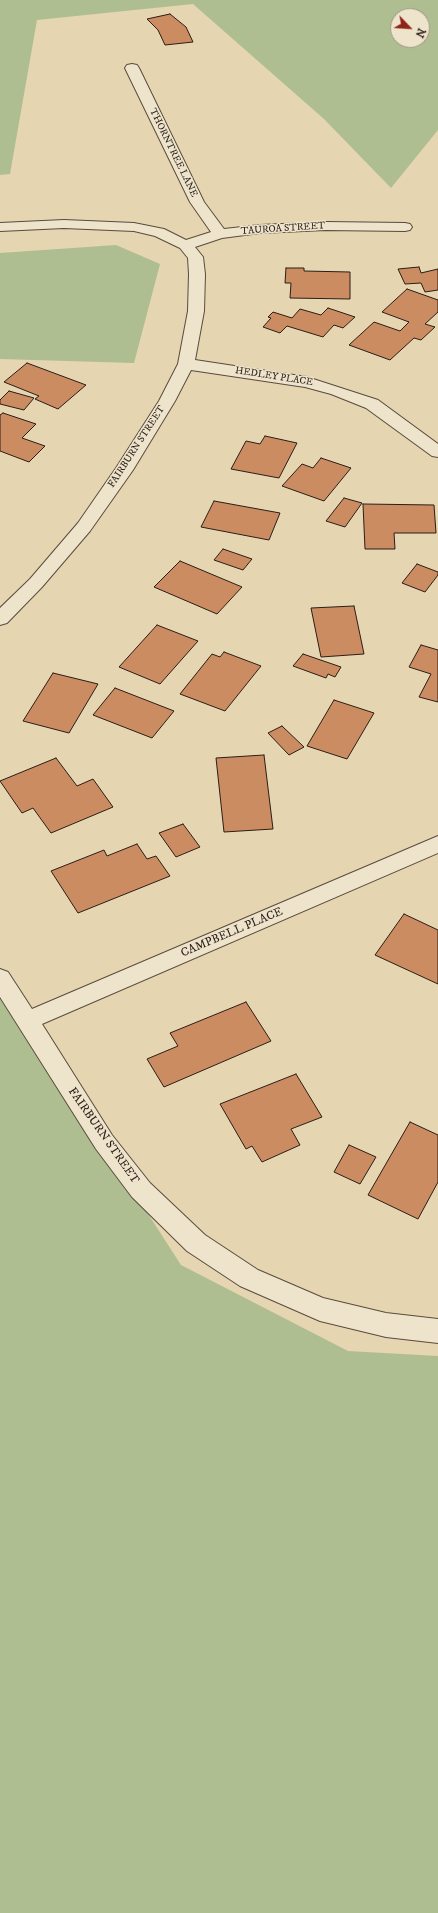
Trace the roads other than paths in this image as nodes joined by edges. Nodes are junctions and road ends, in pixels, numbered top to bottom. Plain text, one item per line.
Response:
1 (132, 68) dead end
2 (0, 227) edge
3 (405, 227) dead end
4 (220, 234) junction
5 (185, 245) junction
6 (186, 364) junction
7 (438, 452) edge
8 (0, 619) edge
9 (438, 844) edge
10 (0, 978) edge
11 (26, 1021) junction
12 (438, 1331) edge

1 - 4 street, THORNTREE LANE
2 - 5 street
3 - 4 street, TAUROA STREET
4 - 5 street, TAUROA STREET
5 - 6 street, FAIRBURN STREET
6 - 7 street, HEDLEY PLACE
6 - 8 street, FAIRBURN STREET
9 - 11 street, CAMPBELL PLACE
10 - 11 street, FAIRBURN STREET
11 - 12 street, FAIRBURN STREET

